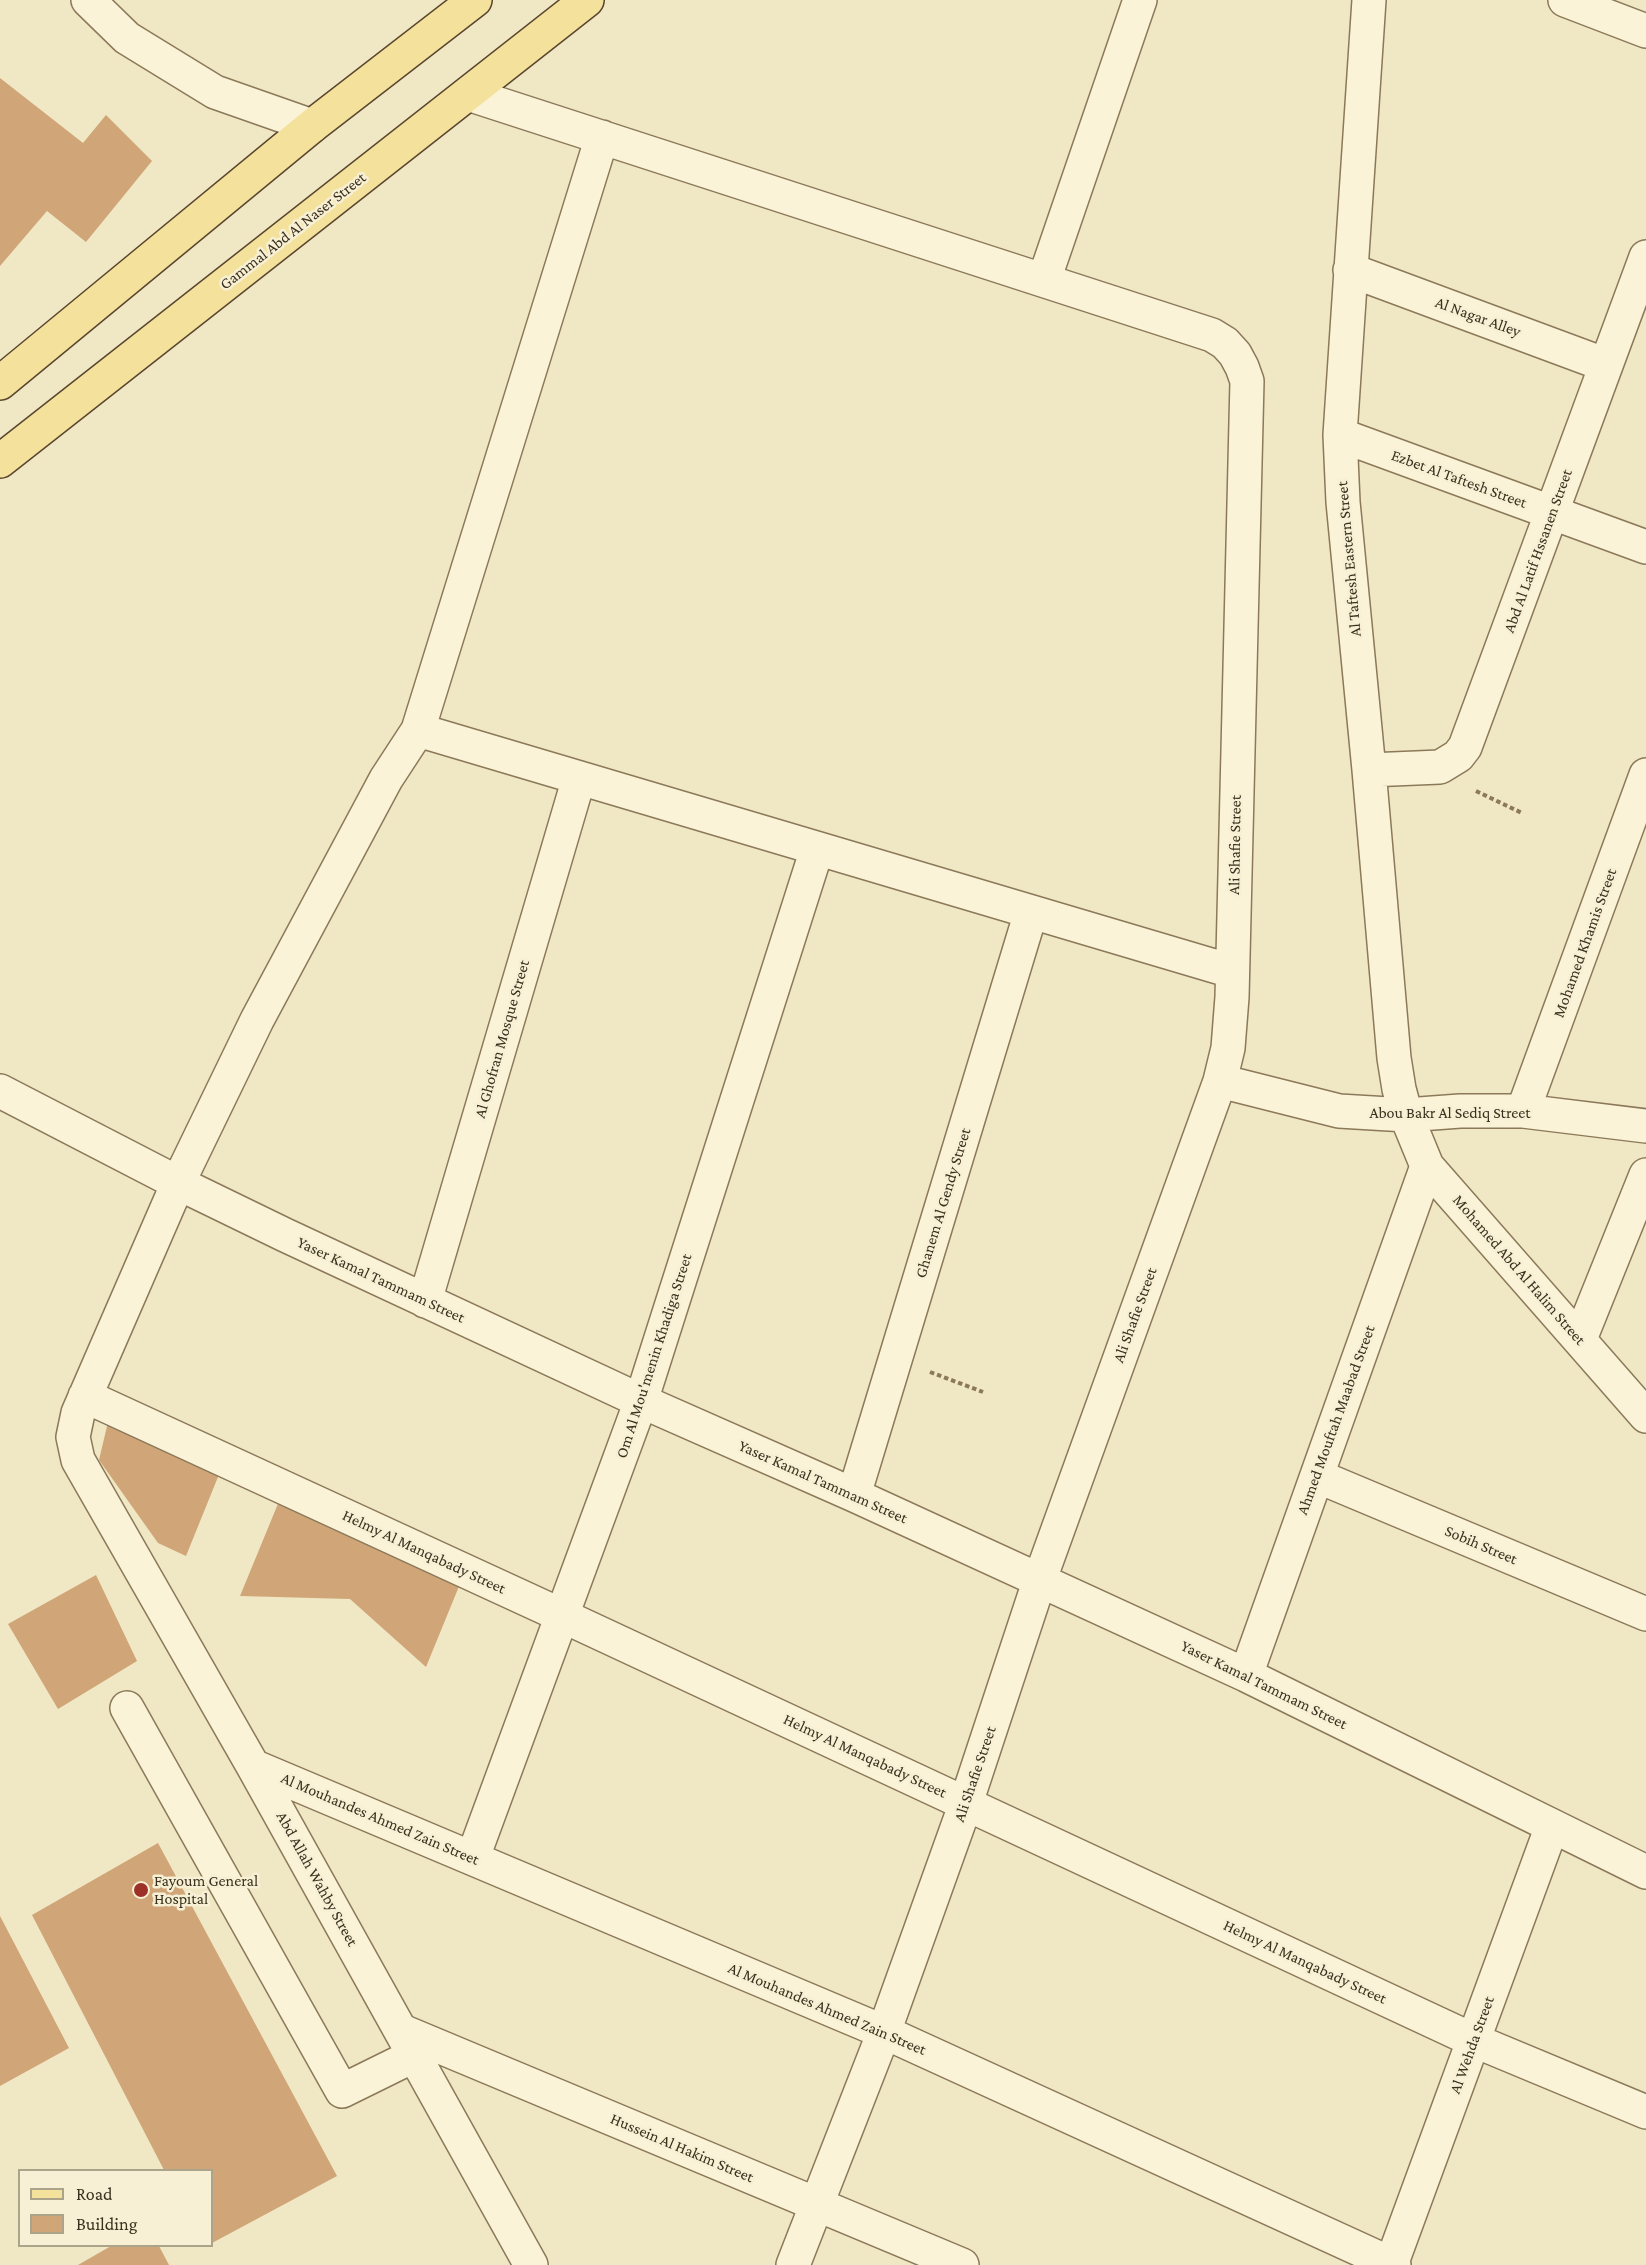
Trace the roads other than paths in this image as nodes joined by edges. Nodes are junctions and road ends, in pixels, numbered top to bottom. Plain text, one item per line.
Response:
1 (88, 0) edge
2 (475, 0) edge
3 (587, 0) edge
4 (1140, 0) edge
5 (1369, 0) edge
6 (1565, 0) edge
7 (1646, 31) edge
8 (468, 94) junction
9 (312, 126) junction
10 (602, 137) junction
11 (1646, 257) edge
12 (1350, 270) junction
13 (1044, 280) junction
14 (1606, 365) junction
15 (0, 383) edge
16 (1340, 435) junction
17 (0, 461) edge
18 (1552, 513) junction
19 (1646, 548) edge
20 (418, 730) junction
21 (1369, 770) junction
22 (1646, 775) edge
23 (579, 778) junction
24 (817, 849) junction
25 (1031, 912) junction
26 (1232, 971) junction
27 (1220, 1080) junction
28 (0, 1091) edge
29 (1523, 1111) junction
30 (1406, 1115) junction
31 (1646, 1126) edge
32 (1427, 1166) junction
33 (1646, 1175) edge
34 (178, 1184) junction
35 (425, 1300) junction
36 (1580, 1339) junction
37 (85, 1396) junction
38 (641, 1401) junction
39 (1646, 1416) edge
40 (1317, 1476) junction
41 (854, 1495) junction
42 (1040, 1579) junction
43 (1646, 1614) edge
44 (563, 1616) junction
45 (1246, 1675) junction
46 (127, 1708) dead end
47 (253, 1766) junction
48 (966, 1803) junction
49 (1552, 1826) junction
50 (473, 1857) junction
51 (1646, 1872) edge
52 (884, 2032) junction
53 (1473, 2040) junction
54 (408, 2043) junction
55 (1646, 2112) edge
56 (816, 2204) junction
57 (1392, 2264) edge
58 (531, 2265) edge
59 (793, 2265) edge
60 (962, 2265) edge

1 - 9 street
2 - 9 main road
3 - 8 main road, Gammal Abd Al Naser Street
4 - 13 street
5 - 12 street, Al Taftesh Eastern Street
6 - 7 street
8 - 10 street
8 - 17 main road, Gammal Abd Al Naser Street
9 - 15 main road
10 - 13 street
10 - 20 street, Abd Allah Wahby Street
11 - 14 street, Abd Al Latif Hssanen Street
12 - 14 street, Al Nagar Alley
12 - 16 street, Al Taftesh Eastern Street
13 - 26 street, Ali Shafie Street
14 - 18 street, Abd Al Latif Hssanen Street
16 - 18 street, Ezbet Al Taftesh Street
16 - 21 street, Al Taftesh Eastern Street
18 - 19 street, Ezbet Al Taftesh Street
18 - 21 street, Abd Al Latif Hssanen Street
20 - 23 street
20 - 34 street, Abd Allah Wahby Street
21 - 30 street, Al Taftesh Eastern Street
22 - 29 street, Mohamed Khamis Street
23 - 24 street
23 - 35 street, Al Ghofran Mosque Street
24 - 25 street
24 - 38 street, Om Al Mou'menin Khadiga Street
25 - 26 street
25 - 41 street, Ghanem Al Gendy Street
26 - 27 street, Ali Shafie Street
27 - 30 street, Abou Bakr Al Sediq Street
27 - 42 street, Ali Shafie Street
28 - 34 street, Yaser Kamal Tammam Street
29 - 30 street, Abou Bakr Al Sediq Street
29 - 31 street, Abou Bakr Al Sediq Street
30 - 32 street, Mohamed Abd Al Halim Street
32 - 36 street, Mohamed Abd Al Halim Street
32 - 40 street, Ahmed Mouftah Maabad Street
33 - 36 street
34 - 35 street, Yaser Kamal Tammam Street
34 - 37 street, Abd Allah Wahby Street
35 - 38 street, Yaser Kamal Tammam Street
36 - 39 street, Mohamed Abd Al Halim Street
37 - 44 street, Helmy Al Manqabady Street
37 - 47 street, Abd Allah Wahby Street
38 - 41 street, Yaser Kamal Tammam Street
38 - 44 street, Om Al Mou'menin Khadiga Street
40 - 43 street, Sobih Street
40 - 45 street, Ahmed Mouftah Maabad Street
41 - 42 street, Yaser Kamal Tammam Street
42 - 45 street, Yaser Kamal Tammam Street
42 - 48 street, Ali Shafie Street
44 - 48 street, Helmy Al Manqabady Street
44 - 50 street, Om Al Mou'menin Khadiga Street
45 - 49 street, Yaser Kamal Tammam Street
46 - 54 street
47 - 50 street, Al Mouhandes Ahmed Zain Street
47 - 54 street, Abd Allah Wahby Street
48 - 52 street, Ali Shafie Street
48 - 53 street, Helmy Al Manqabady Street
49 - 51 street, Yaser Kamal Tammam Street
49 - 53 street, Al Wehda Street
50 - 52 street, Al Mouhandes Ahmed Zain Street
52 - 56 street, Ali Shafie Street
52 - 57 street, Al Mouhandes Ahmed Zain Street
53 - 55 street, Helmy Al Manqabady Street
53 - 57 street, Al Wehda Street
54 - 56 street, Hussein Al Hakim Street
54 - 58 street, Abd Allah Wahby Street
56 - 59 street, Ali Shafie Street
56 - 60 street, Hussein Al Hakim Street

